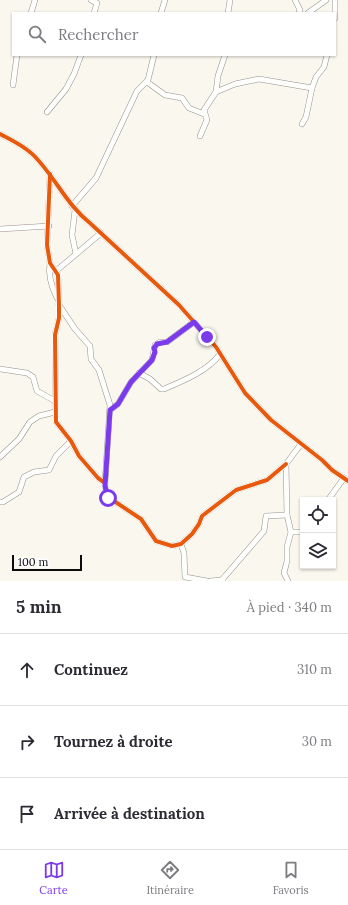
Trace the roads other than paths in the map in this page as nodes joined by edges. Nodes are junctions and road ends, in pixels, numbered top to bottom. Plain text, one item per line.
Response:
1 (35, 0) edge
2 (91, 0) edge
3 (165, 0) edge
4 (230, 0) edge
5 (295, 0) edge
6 (326, 0) edge
7 (335, 0) edge
8 (31, 12) edge
9 (94, 12) edge
10 (161, 12) edge
11 (228, 12) edge
12 (299, 12) edge
13 (309, 12) edge
14 (335, 12) edge
15 (17, 56) edge
16 (81, 56) edge
17 (154, 56) edge
18 (226, 56) edge
19 (327, 56) edge
20 (147, 82) junction
21 (218, 84) junction
22 (13, 85) dead end
23 (312, 88) junction
24 (224, 89) junction
25 (216, 92) junction
26 (47, 112) dead end
27 (204, 114) junction
28 (302, 124) dead end
29 (0, 134) edge
30 (200, 136) dead end
31 (50, 174) junction
32 (73, 208) junction
33 (49, 226) junction
34 (0, 229) edge
35 (101, 233) junction
36 (76, 254) junction
37 (50, 262) junction
38 (56, 271) junction
39 (57, 298) junction
40 (59, 305) junction
41 (194, 322) junction
42 (220, 354) junction
43 (0, 369) edge
44 (139, 373) junction
45 (55, 401) junction
46 (110, 410) junction
47 (55, 412) junction
48 (71, 441) junction
49 (301, 444) junction
50 (0, 457) edge
51 (286, 464) junction
52 (346, 480) edge
53 (105, 483) junction
54 (331, 497) edge
55 (0, 502) edge
56 (286, 515) junction
57 (291, 532) junction
58 (300, 532) edge
59 (181, 544) junction
60 (222, 580) edge
61 (208, 581) edge
62 (288, 581) edge

1 - 8 street
2 - 9 street
3 - 10 street
4 - 11 street
5 - 12 street
6 - 13 street
7 - 14 street
15 - 22 street
16 - 26 street
17 - 20 street
18 - 21 street
19 - 23 street
20 - 27 street
20 - 32 street
21 - 24 street
21 - 25 street
23 - 24 street
23 - 28 street
24 - 25 street
25 - 27 street
27 - 30 street
29 - 31 street
31 - 32 street
31 - 33 street
32 - 35 street
32 - 36 street
33 - 34 street
33 - 37 street
35 - 36 street
35 - 41 street
36 - 38 street
37 - 38 street
37 - 39 street
38 - 39 street
39 - 40 street
40 - 45 street
40 - 46 street
41 - 42 street
41 - 44 street
42 - 44 street
42 - 49 street
43 - 45 street
44 - 46 street
45 - 47 street
46 - 53 street
47 - 48 street
47 - 50 street
48 - 53 street
48 - 55 street
49 - 51 street
49 - 52 street
51 - 56 street
51 - 59 street
52 - 54 street
53 - 59 street
56 - 57 street
56 - 60 street
57 - 58 street
57 - 62 street
59 - 61 street
60 - 61 street

